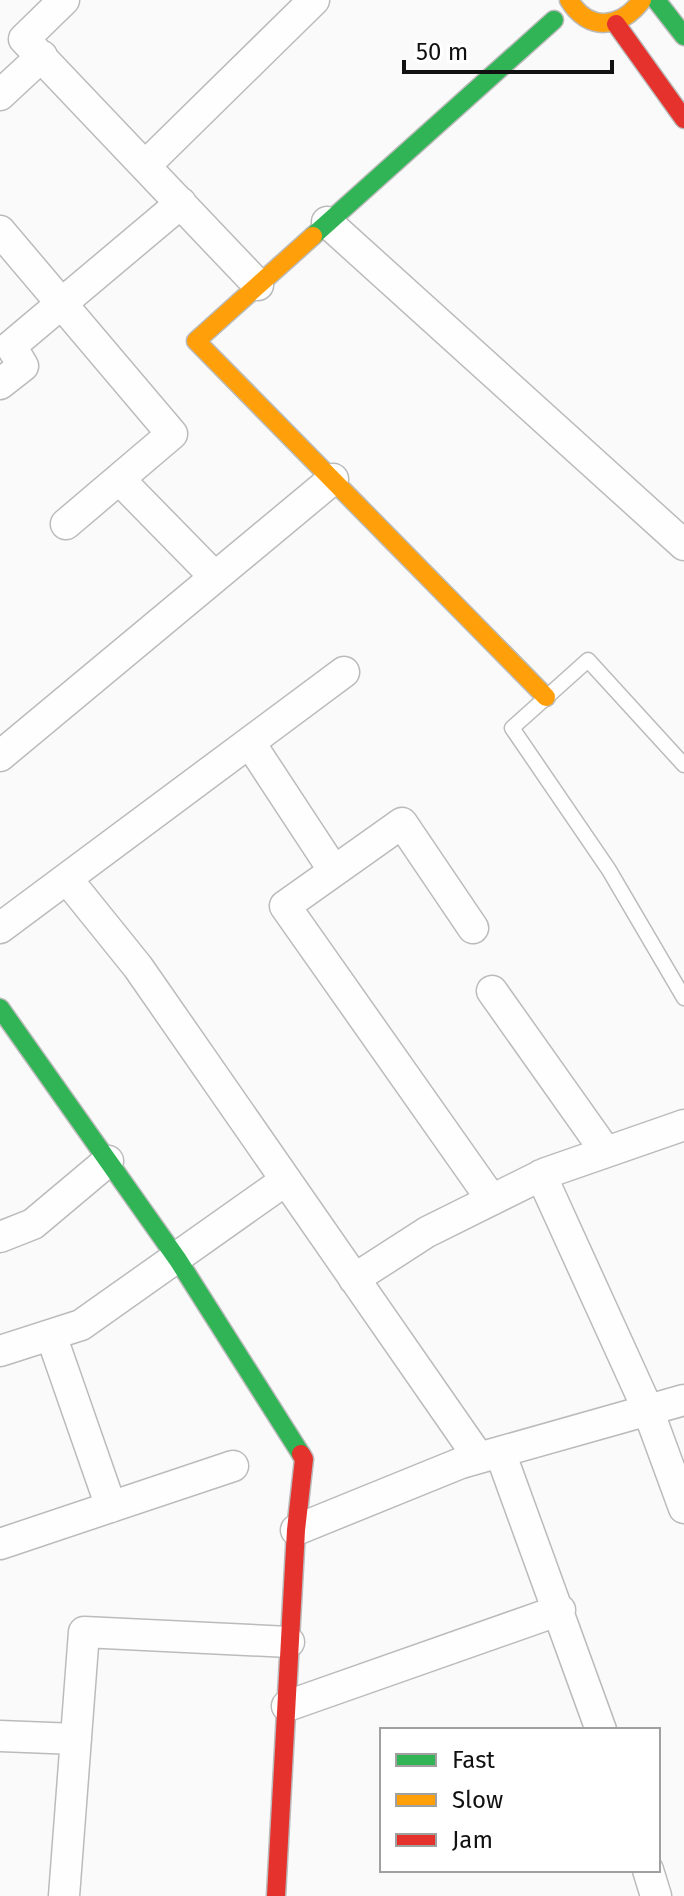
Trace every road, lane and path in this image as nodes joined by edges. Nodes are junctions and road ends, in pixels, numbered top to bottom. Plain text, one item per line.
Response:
1 (64, 0) edge
2 (314, 0) edge
3 (642, 0) edge
4 (656, 0) edge
5 (570, 3) edge
6 (536, 7) dead end
7 (554, 20) junction
8 (616, 24) junction
9 (684, 36) edge
10 (42, 56) junction
11 (0, 95) edge
12 (684, 119) edge
13 (146, 165) junction
14 (181, 203) junction
15 (327, 222) junction
16 (0, 231) edge
17 (258, 285) junction
18 (61, 304) junction
19 (0, 384) edge
20 (119, 479) junction
21 (333, 479) junction
22 (66, 524) dead end
23 (684, 545) edge
24 (215, 577) junction
25 (344, 672) dead end
26 (546, 697) junction
27 (250, 743) junction
28 (0, 756) edge
29 (684, 765) edge
30 (334, 871) junction
31 (67, 879) junction
32 (0, 928) edge
33 (473, 928) dead end
34 (682, 989) edge
35 (492, 991) dead end
36 (0, 1008) edge
37 (683, 1128) edge
38 (606, 1152) junction
39 (108, 1161) junction
40 (541, 1175) junction
41 (286, 1180) junction
42 (492, 1200) junction
43 (0, 1237) edge
44 (178, 1260) junction
45 (354, 1279) junction
46 (51, 1335) junction
47 (0, 1351) edge
48 (684, 1400) edge
49 (648, 1410) junction
50 (490, 1455) junction
51 (233, 1466) dead end
52 (111, 1507) junction
53 (684, 1508) edge
54 (296, 1530) junction
55 (0, 1544) edge
56 (560, 1610) junction
57 (289, 1642) junction
58 (287, 1706) junction
59 (600, 1728) edge
60 (0, 1736) edge
61 (76, 1739) junction
62 (649, 1872) edge
63 (64, 1896) edge
64 (276, 1896) edge
65 (656, 1896) edge

1 - 10 street
2 - 13 street
3 - 8 street
4 - 9 street
5 - 7 street
5 - 8 street
6 - 7 street
7 - 15 street
8 - 12 street
10 - 11 street
10 - 13 street
13 - 14 street
14 - 17 street
14 - 18 street
15 - 17 street
15 - 23 street
16 - 18 street
17 - 21 street
18 - 19 street
18 - 20 street
20 - 22 street
20 - 24 street
21 - 24 street
21 - 26 street
24 - 28 street
25 - 27 street
26 - 29 lane
26 - 34 lane
27 - 30 street
27 - 31 street
30 - 33 street
30 - 42 street
31 - 32 street
31 - 41 street
35 - 38 street
36 - 39 street
37 - 38 street
38 - 40 street
39 - 43 street
39 - 44 street
40 - 42 street
40 - 49 street
41 - 44 street
41 - 45 street
42 - 45 street
44 - 46 street
44 - 54 street
45 - 50 street
46 - 47 street
46 - 52 street
48 - 49 street
49 - 50 street
49 - 53 street
50 - 54 street
50 - 56 street
51 - 52 street
52 - 55 street
54 - 57 street
56 - 58 street
56 - 59 street
57 - 58 street
57 - 61 street
58 - 64 street
60 - 61 street
61 - 63 street
62 - 65 street

